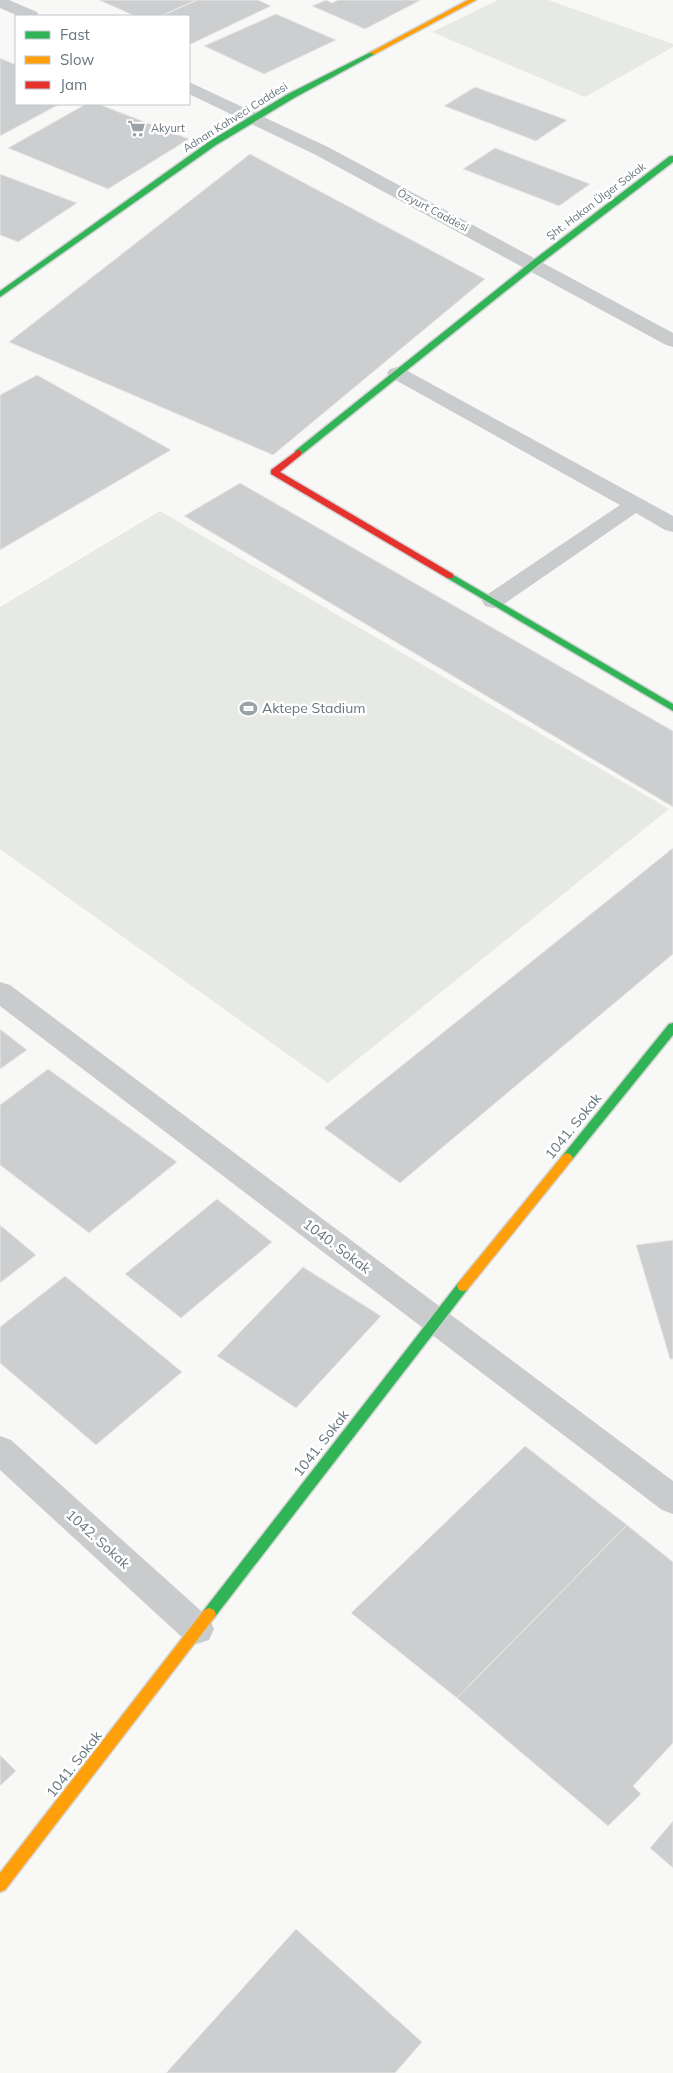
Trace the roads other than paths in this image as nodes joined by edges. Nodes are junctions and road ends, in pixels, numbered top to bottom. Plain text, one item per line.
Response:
1 (472, 0) edge
2 (4, 8) edge
3 (28, 15) edge
4 (190, 87) edge
5 (254, 118) junction
6 (673, 158) edge
7 (534, 264) junction
8 (0, 295) edge
9 (673, 341) edge
10 (398, 373) junction
11 (635, 504) junction
12 (673, 525) edge
13 (493, 601) junction
14 (673, 708) edge
15 (0, 992) edge
16 (673, 1027) edge
17 (435, 1320) junction
18 (0, 1450) edge
19 (673, 1500) edge
20 (197, 1629) junction
21 (0, 1885) edge

1 - 5 street, Adnan Kahveci Caddesi
2 - 3 street
4 - 5 street, Özyurt Caddesi
5 - 7 street, Özyurt Caddesi
5 - 8 street, Adnan Kahveci Caddesi
6 - 7 street, Şht. Hakan Ülger Sokak
7 - 9 street, Özyurt Caddesi
7 - 10 street, Şht. Hakan Ülger Sokak
10 - 11 street
10 - 13 street, Şht. Hakan Ülger Sokak
11 - 12 street
11 - 13 street
13 - 14 street
15 - 17 street, 1040. Sokak
16 - 17 street, 1041. Sokak
17 - 19 street, 1040. Sokak
17 - 20 street, 1041. Sokak
18 - 20 street, 1042. Sokak
20 - 21 street, 1041. Sokak

